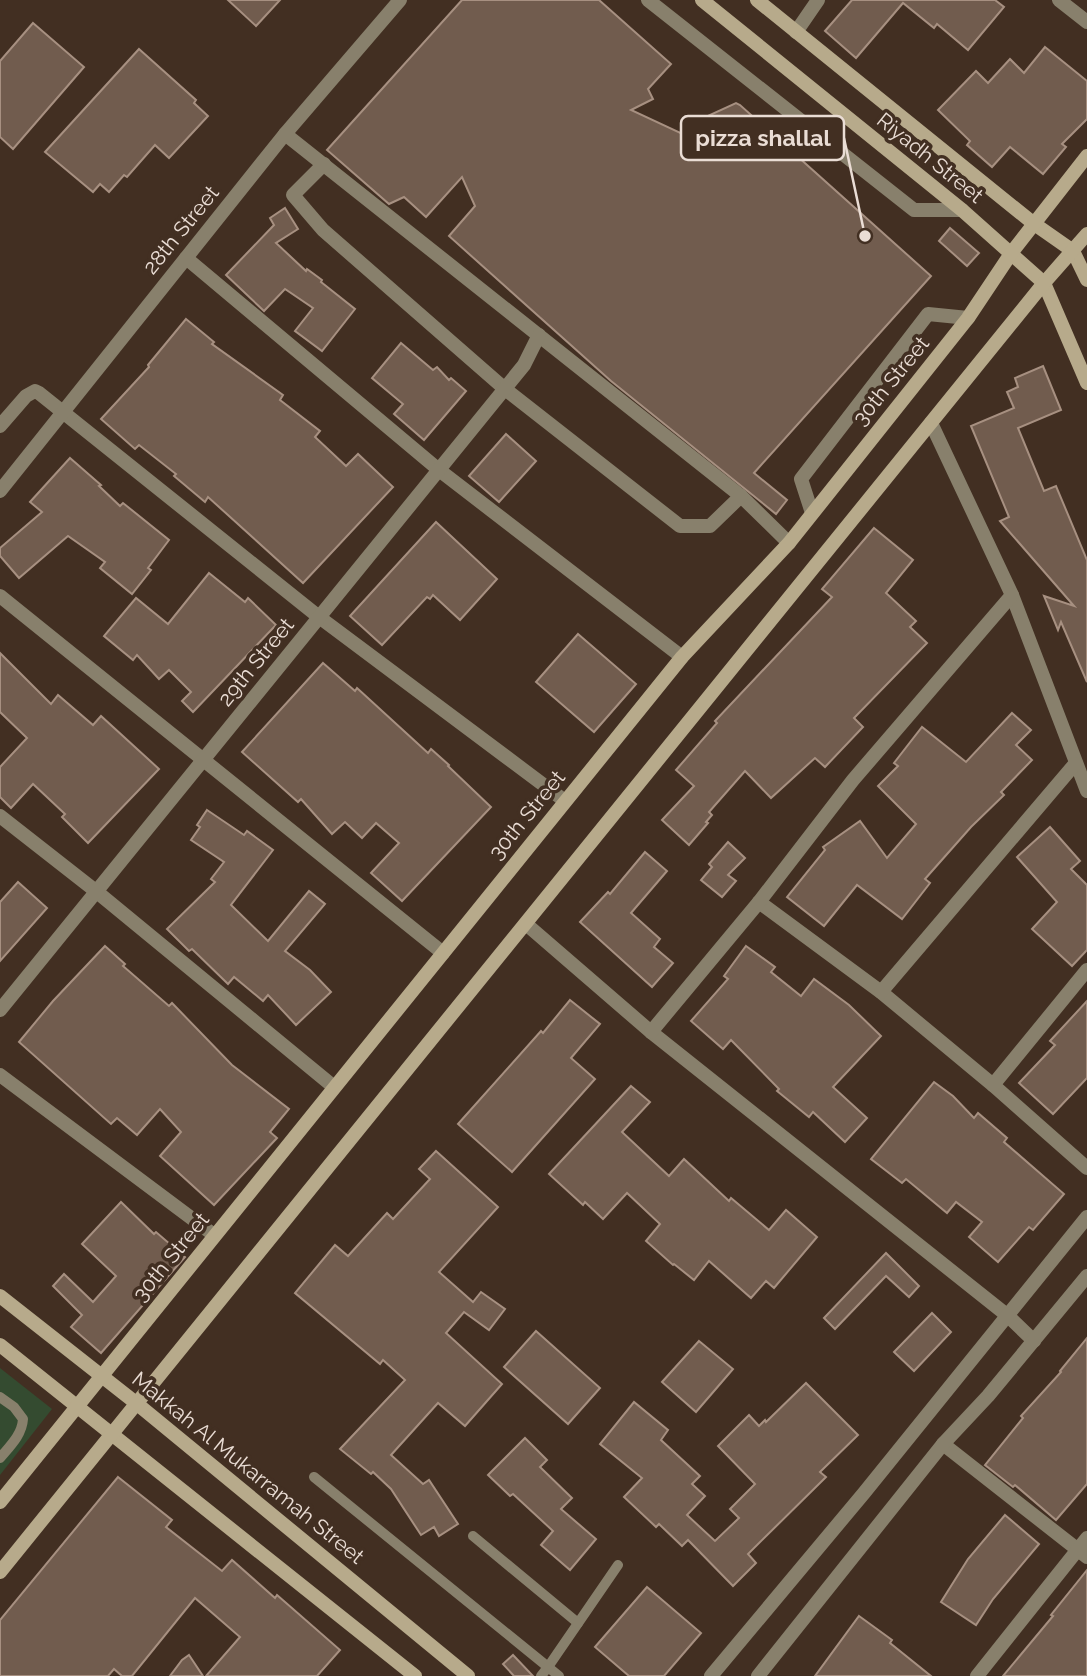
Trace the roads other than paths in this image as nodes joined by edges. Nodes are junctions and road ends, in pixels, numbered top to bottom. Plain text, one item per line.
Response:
1 (400, 0) edge
2 (648, 0) edge
3 (702, 0) edge
4 (757, 0) edge
5 (818, 0) edge
6 (1059, 0) edge
7 (1087, 22) edge
8 (796, 32) junction
9 (285, 134) junction
10 (1087, 156) edge
11 (324, 164) junction
12 (962, 210) junction
13 (1033, 223) junction
14 (1087, 234) edge
15 (1073, 251) junction
16 (1012, 252) junction
17 (186, 258) junction
18 (1087, 280) edge
19 (1044, 282) junction
20 (968, 318) junction
21 (539, 335) junction
22 (1087, 383) edge
23 (505, 389) junction
24 (63, 414) junction
25 (931, 424) junction
26 (0, 426) edge
27 (439, 470) junction
28 (0, 491) edge
29 (741, 496) junction
30 (812, 513) junction
31 (789, 543) junction
32 (1012, 595) junction
33 (0, 596) edge
34 (319, 617) junction
35 (682, 657) junction
36 (203, 760) junction
37 (1075, 764) junction
38 (1087, 791) edge
39 (565, 801) junction
40 (0, 816) edge
41 (96, 892) junction
42 (759, 902) junction
43 (526, 924) junction
44 (443, 953) junction
45 (1087, 970) edge
46 (881, 992) junction
47 (0, 1010) edge
48 (650, 1032) junction
49 (0, 1075) edge
50 (993, 1085) junction
51 (334, 1087) junction
52 (1087, 1168) edge
53 (1087, 1217) edge
54 (214, 1236) junction
55 (1087, 1276) edge
56 (0, 1296) edge
57 (1008, 1316) junction
58 (1034, 1341) junction
59 (0, 1345) edge
60 (102, 1376) junction
61 (0, 1396) edge
62 (136, 1403) junction
63 (77, 1407) junction
64 (110, 1434) junction
65 (943, 1444) junction
66 (0, 1458) edge
67 (314, 1477) dead end
68 (0, 1502) edge
69 (473, 1536) dead end
70 (1084, 1548) edge
71 (618, 1564) dead end
72 (0, 1572) edge
73 (578, 1623) junction
74 (548, 1667) junction
75 (415, 1676) edge
76 (468, 1676) edge
77 (541, 1676) edge
78 (559, 1676) edge
79 (711, 1676) edge
80 (758, 1676) edge
81 (977, 1676) edge

1 - 9 street, 28th Street
2 - 12 street
3 - 12 street, Riyadh Street
4 - 8 street, Riyadh Street
5 - 8 street
6 - 7 street
8 - 13 street, Riyadh Street
9 - 11 street
9 - 17 street, 28th Street
10 - 13 street, 30th Street
11 - 21 street
11 - 23 street
12 - 16 street, Riyadh Street
13 - 15 street, Riyadh Street
13 - 16 street, 30th Street
14 - 15 street
15 - 18 street, Riyadh Street
15 - 19 street
16 - 19 street, Riyadh Street
16 - 20 street, 30th Street
17 - 24 street, 28th Street
17 - 27 street
19 - 22 street, Riyadh Street
19 - 25 street
20 - 30 street, 30th Street
20 - 30 street
21 - 23 street, 29th Street
21 - 29 street
23 - 27 street, 29th Street
23 - 29 street
24 - 26 street
24 - 28 street, 28th Street
24 - 34 street
25 - 32 street
25 - 43 street
27 - 34 street, 29th Street
27 - 35 street
29 - 31 street
30 - 31 street, 30th Street
31 - 35 street, 30th Street
32 - 37 street
32 - 42 street
33 - 36 street
34 - 36 street, 29th Street
34 - 39 street
35 - 39 street, 30th Street
36 - 41 street, 29th Street
36 - 44 street
37 - 38 street
37 - 46 street
39 - 44 street, 30th Street
40 - 41 street
41 - 47 street, 29th Street
41 - 51 street
42 - 46 street
42 - 48 street
43 - 48 street
43 - 62 street
44 - 51 street, 30th Street
45 - 50 street
46 - 50 street
48 - 57 street
49 - 54 street
50 - 52 street
51 - 54 street, 30th Street
53 - 57 street
54 - 60 street, 30th Street
55 - 58 street
56 - 60 street, Makkah Al Mukarramah Street
57 - 58 street
57 - 79 street
58 - 65 street
59 - 63 street
60 - 62 street, Makkah Al Mukarramah Street
60 - 63 street, 30th Street
61 - 66 lane
62 - 64 street
62 - 76 street, Makkah Al Mukarramah Street
63 - 64 street
63 - 68 street, 30th Street
64 - 72 street
64 - 75 street
65 - 70 street
65 - 80 street
67 - 74 lane
69 - 73 lane
70 - 81 street
71 - 73 lane
73 - 74 lane
74 - 77 lane
74 - 78 lane

